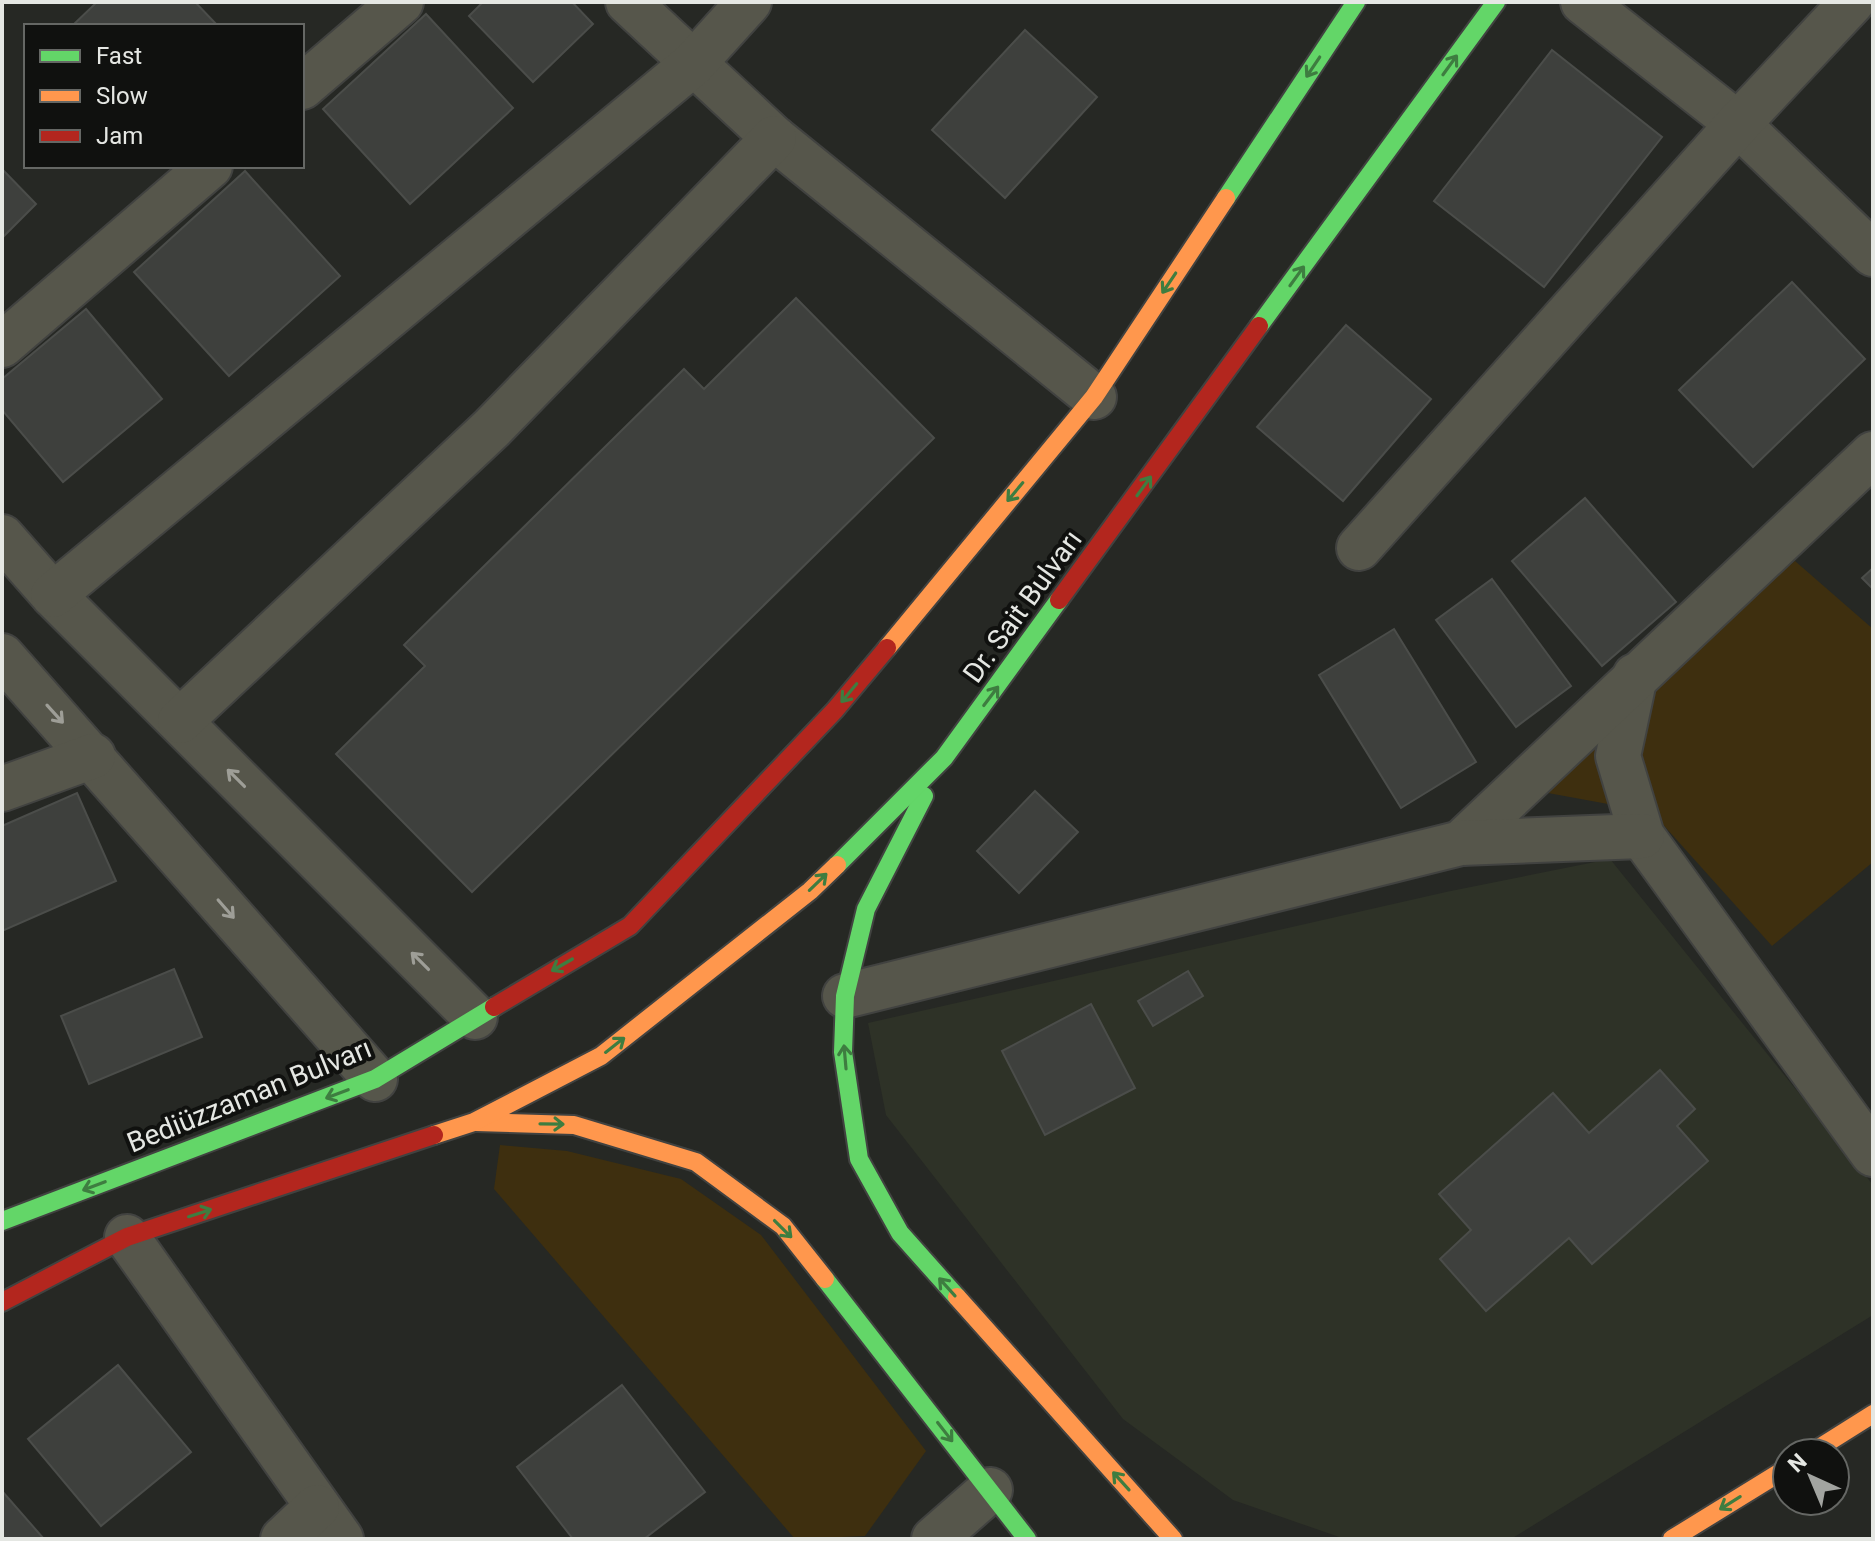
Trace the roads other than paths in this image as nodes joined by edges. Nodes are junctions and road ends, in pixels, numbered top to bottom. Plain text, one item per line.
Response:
1 (401, 2) edge
2 (628, 2) edge
3 (749, 2) edge
4 (1356, 2) edge
5 (1496, 2) edge
6 (1583, 2) edge
7 (1852, 2) edge
8 (693, 64) junction
9 (304, 85) edge
10 (1738, 124) junction
11 (774, 138) junction
12 (208, 168) edge
13 (1873, 254) edge
14 (2, 345) edge
15 (1094, 397) junction
16 (1873, 454) edge
17 (2, 537) edge
18 (1359, 548) dead end
19 (53, 595) junction
20 (2, 656) edge
21 (1635, 676) junction
22 (180, 721) junction
23 (93, 756) junction
24 (944, 758) junction
25 (2, 789) edge
26 (1642, 836) junction
27 (1461, 843) junction
28 (845, 996) junction
29 (475, 1017) junction
30 (375, 1079) junction
31 (474, 1122) junction
32 (1873, 1154) edge
33 (2, 1221) edge
34 (127, 1237) junction
35 (2, 1302) edge
36 (1873, 1414) edge
37 (1836, 1437) edge
38 (1771, 1478) edge
39 (990, 1490) junction
40 (329, 1523) edge
41 (283, 1539) edge
42 (934, 1539) edge
43 (1027, 1539) edge
44 (1173, 1539) edge
45 (1672, 1539) edge

1 - 9 street
2 - 8 street
3 - 8 street
4 -> 15 main road
24 -> 5 main road, Dr. Sait Bulvarı
6 - 10 street
7 - 10 street
8 - 11 street
8 - 19 street
10 - 13 street
10 - 18 street
11 - 15 street
11 - 22 street
12 - 14 street
15 -> 29 main road, Bediüzzaman Bulvarı
16 - 21 street
17 - 19 street
19 - 22 street
20 -> 23 street
21 - 26 street
21 - 27 street
29 -> 22 street
23 - 25 street
23 -> 30 street
24 - 28 main road
31 -> 24 main road, Dr. Sait Bulvarı
26 - 27 street
26 - 32 street
27 - 28 street
44 -> 28 main road
29 - 30 main road, Bediüzzaman Bulvarı
30 -> 33 main road, Bediüzzaman Bulvarı
34 -> 31 main road
31 -> 39 main road
34 - 35 main road
34 - 40 street
36 - 37 main road
38 -> 45 main road
39 - 42 street
39 - 43 main road
40 - 41 street

